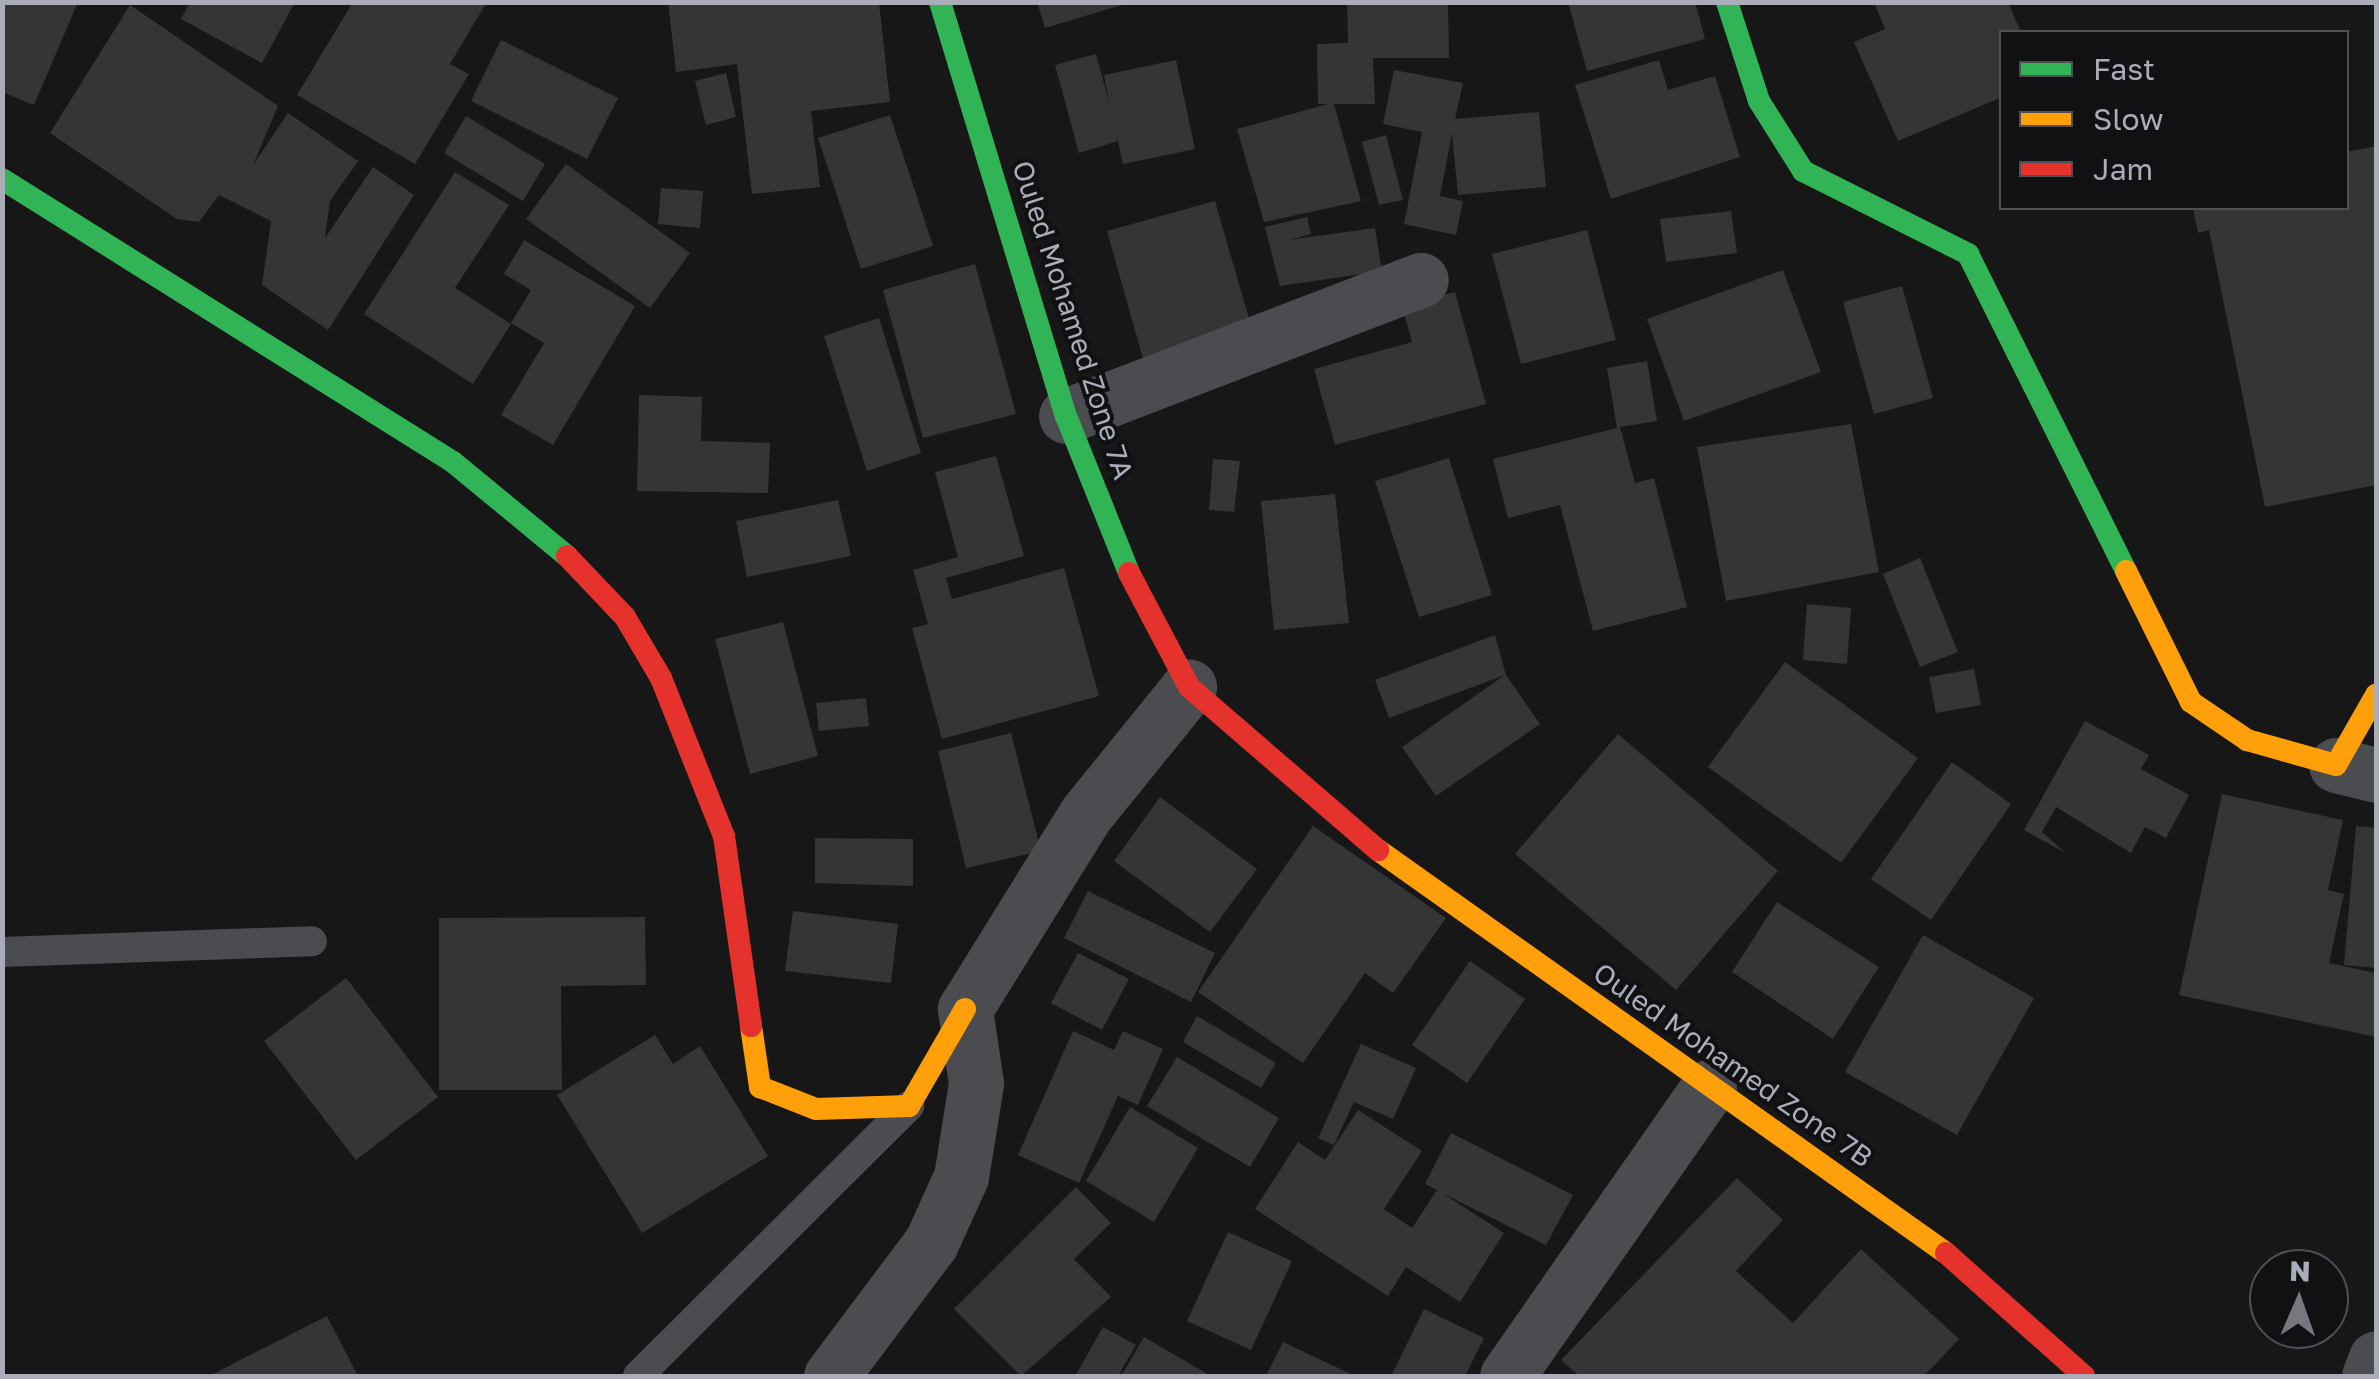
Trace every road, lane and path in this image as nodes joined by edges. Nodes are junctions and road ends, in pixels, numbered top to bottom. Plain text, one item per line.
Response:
1 (940, 2) edge
2 (1727, 2) edge
3 (2, 178) edge
4 (1421, 280) dead end
5 (1066, 416) junction
6 (1189, 687) junction
7 (2376, 695) edge
8 (2356, 770) edge
9 (1334, 820) joint
10 (312, 941) dead end
11 (2, 952) edge
12 (965, 1009) junction
13 (1709, 1086) junction
14 (909, 1106) junction
15 (2376, 1358) edge
16 (638, 1376) edge
17 (831, 1376) edge
18 (1507, 1376) edge
19 (2084, 1376) edge
20 (2369, 1376) edge

1 - 5 street, Ouled Mohamed Zone 7A
2 - 8 street
3 - 14 street
4 - 5 street
5 - 6 street, Ouled Mohamed Zone 7A
6 - 9 street, Ouled Mohamed Zone 7A
6 - 12 street
7 - 8 street
9 - 13 street, Ouled Mohamed Zone 7B
10 - 11 lane
12 - 14 street
12 - 17 street
13 - 18 street
13 - 19 street, Ouled Mohamed Zone 7B
14 - 16 lane
15 - 20 street

